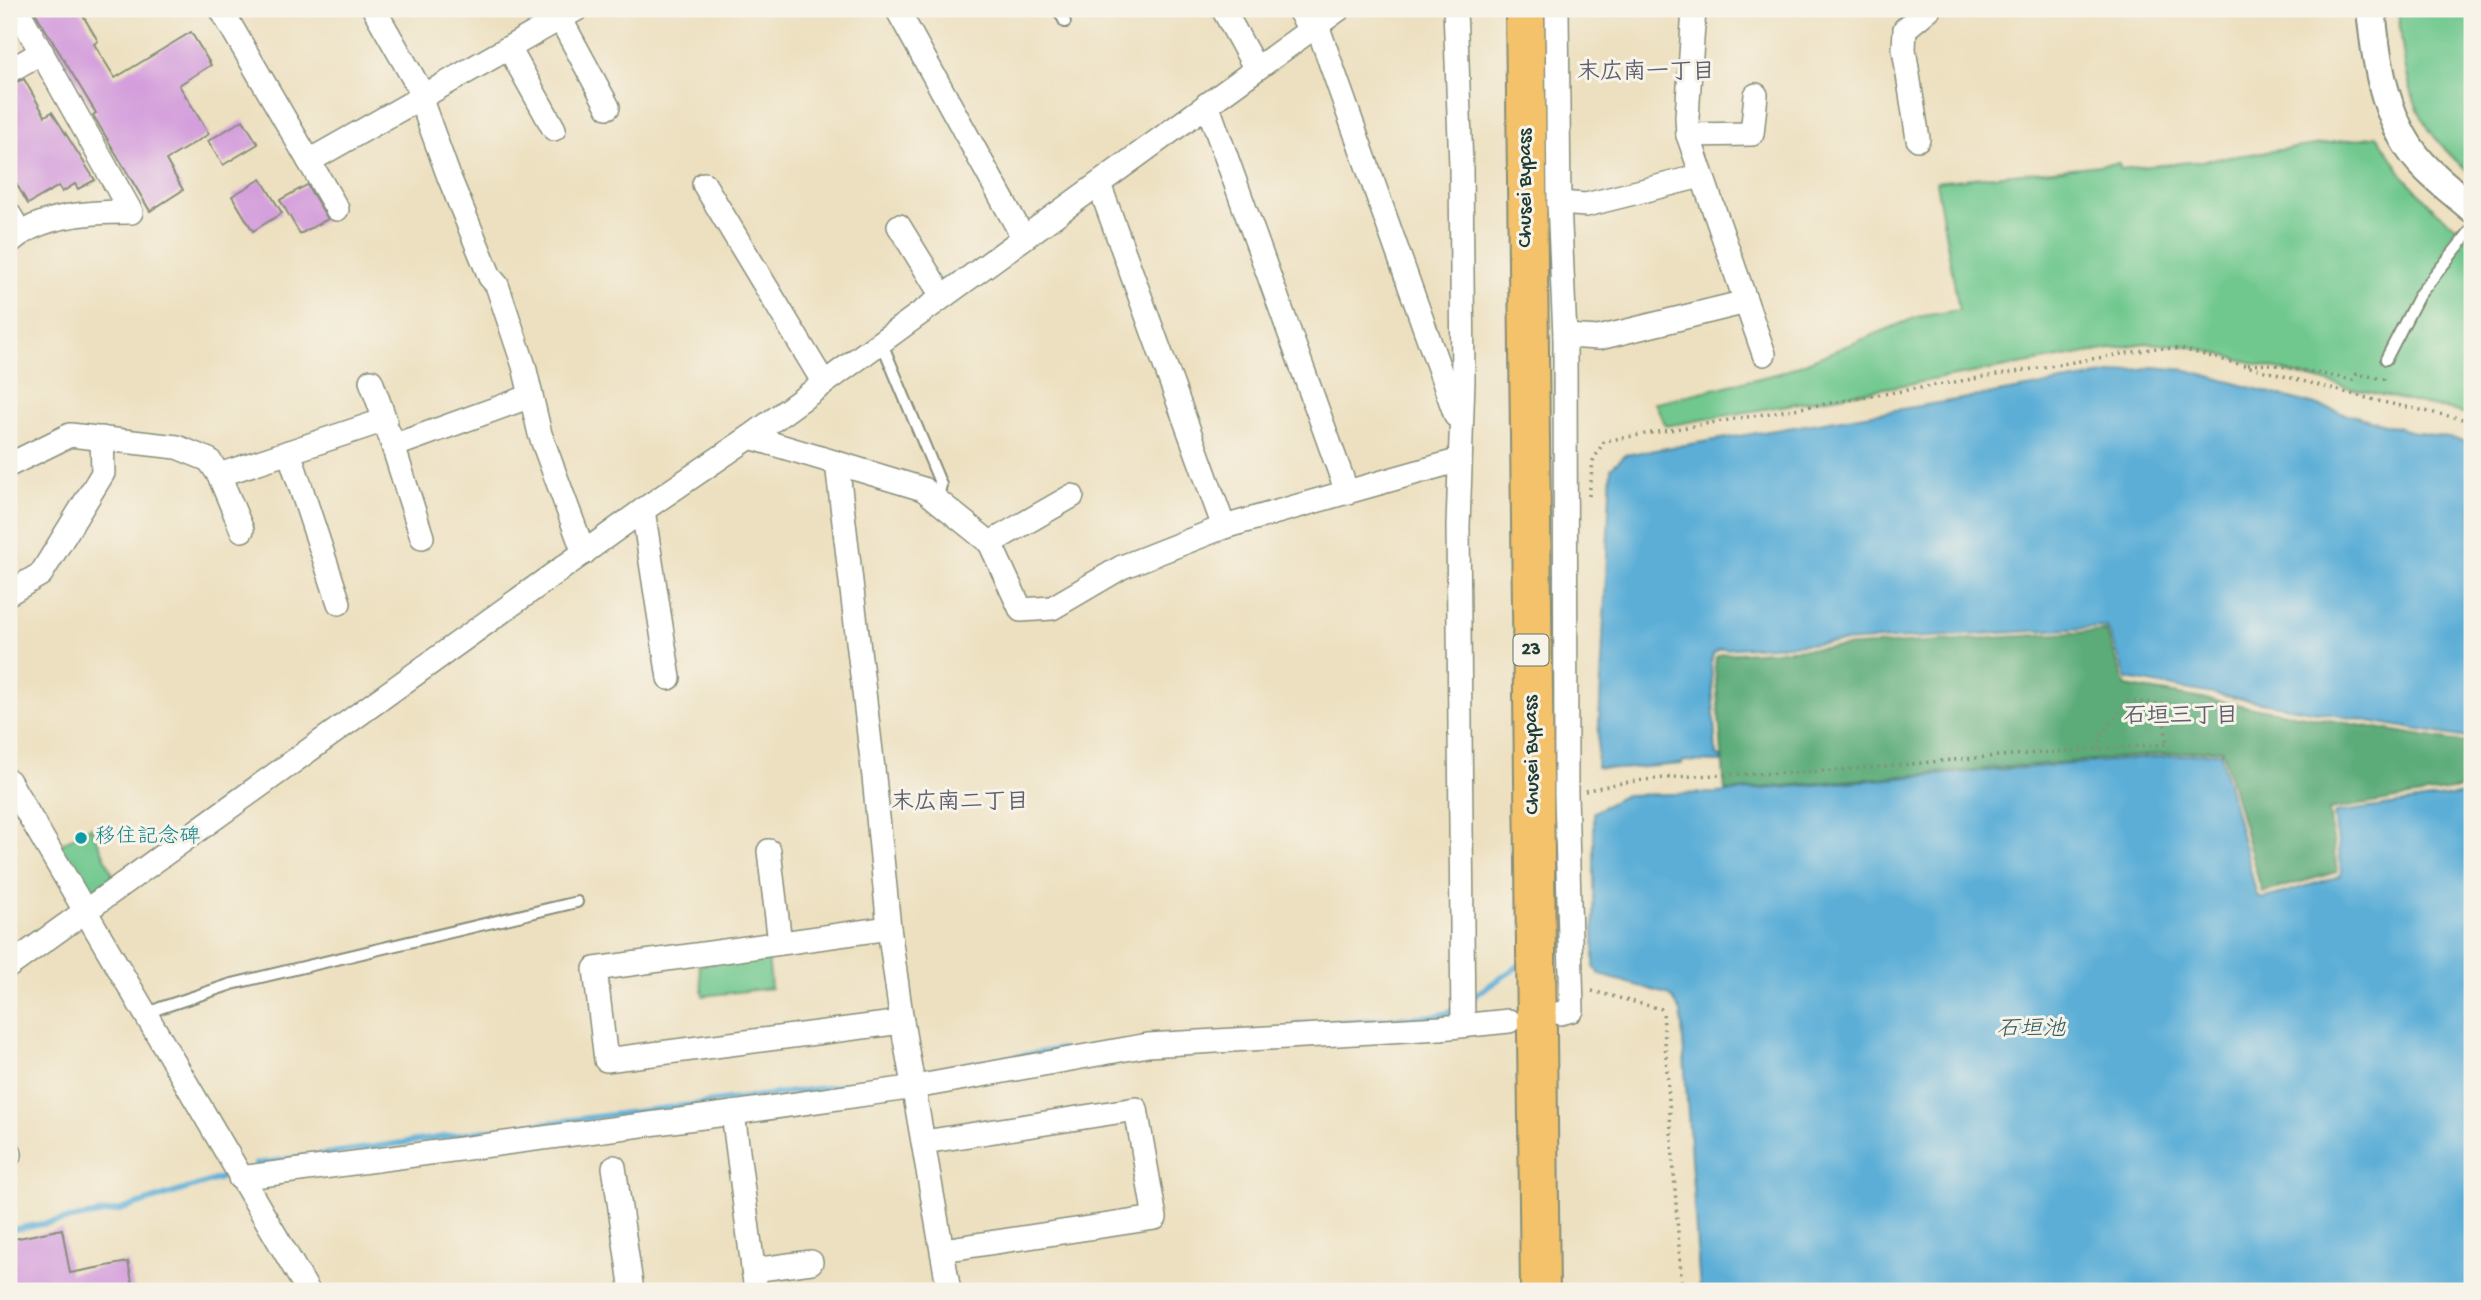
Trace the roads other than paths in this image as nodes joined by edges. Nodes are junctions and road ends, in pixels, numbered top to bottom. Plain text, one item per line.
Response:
1 (17, 9) edge
2 (221, 9) edge
3 (374, 9) edge
4 (897, 9) edge
5 (1058, 9) edge
6 (1223, 9) edge
7 (1298, 9) edge
8 (1339, 9) edge
9 (1455, 9) edge
10 (1525, 9) edge
11 (1557, 9) edge
12 (1694, 9) edge
13 (1929, 9) edge
14 (2371, 9) edge
15 (564, 12) edge
16 (1065, 22) dead end
17 (1313, 27) junction
18 (509, 48) junction
19 (42, 52) junction
20 (1256, 69) junction
21 (9, 71) edge
22 (1756, 95) dead end
23 (422, 96) junction
24 (1207, 104) junction
25 (608, 107) dead end
26 (554, 129) dead end
27 (1688, 135) junction
28 (1918, 139) dead end
29 (309, 161) junction
30 (1701, 176) junction
31 (704, 184) dead end
32 (1099, 184) junction
33 (1559, 203) junction
34 (2472, 208) edge
35 (337, 209) dead end
36 (899, 226) dead end
37 (2472, 229) edge
38 (12, 230) edge
39 (1023, 237) junction
40 (942, 296) junction
41 (1746, 302) junction
42 (1565, 336) junction
43 (881, 341) junction
44 (1764, 354) dead end
45 (2386, 359) road end
46 (371, 381) dead end
47 (824, 383) junction
48 (531, 396) junction
49 (385, 420) junction
50 (1461, 429) junction
51 (750, 437) junction
52 (102, 438) junction
53 (393, 446) junction
54 (289, 452) junction
55 (1460, 460) junction
56 (837, 463) junction
57 (9, 465) edge
58 (219, 475) junction
59 (1347, 492) junction
60 (1072, 496) dead end
61 (937, 500) junction
62 (643, 510) junction
63 (1224, 527) junction
64 (242, 530) dead end
65 (422, 537) dead end
66 (990, 542) junction
67 (584, 553) junction
68 (9, 593) edge
69 (339, 603) dead end
70 (669, 678) dead end
71 (9, 781) edge
72 (769, 851) dead end
73 (577, 902) dead end
74 (84, 912) junction
75 (889, 929) junction
76 (780, 943) junction
77 (9, 966) edge
78 (1561, 1013) dead end
79 (145, 1015) junction
80 (1509, 1021) dead end
81 (902, 1022) junction
82 (1463, 1025) junction
83 (913, 1077) junction
84 (733, 1113) junction
85 (924, 1142) junction
86 (614, 1167) dead end
87 (240, 1178) junction
88 (943, 1250) junction
89 (811, 1262) dead end
90 (754, 1281) edge
91 (309, 1291) edge
92 (632, 1291) edge
93 (950, 1291) edge
94 (1540, 1291) edge

1 - 19 street
2 - 29 street
3 - 23 street
4 - 39 street
5 - 16 lane
6 - 20 street
7 - 17 street
8 - 17 street
9 - 50 street
10 - 94 highway, Chusei Bypass / 23
11 - 33 street
12 - 27 street
13 - 28 street
14 - 34 street
15 - 18 street
15 - 25 street
17 - 20 street
17 - 50 street
18 - 23 street
18 - 26 street
19 - 21 street
19 - 38 street
20 - 24 street
22 - 27 street
23 - 29 street
23 - 48 street
24 - 32 street
24 - 59 street
27 - 30 street
29 - 35 street
30 - 33 street
30 - 41 street
31 - 47 street
32 - 39 street
32 - 63 street
33 - 42 street
36 - 40 street
37 - 45 lane
39 - 40 street
40 - 43 street
41 - 42 street
41 - 44 street
42 - 78 street
43 - 47 street
43 - 61 lane
46 - 49 street
47 - 51 street
48 - 53 street
48 - 67 street
49 - 53 street
49 - 54 street
50 - 55 street
51 - 56 street
51 - 62 street
52 - 57 street
52 - 58 street
52 - 68 street
53 - 65 street
54 - 58 street
54 - 69 street
55 - 59 street
55 - 82 street
56 - 61 street
56 - 75 street
58 - 64 street
59 - 63 street
60 - 66 street
61 - 66 street
62 - 67 street
62 - 70 street
63 - 66 street
67 - 74 street
71 - 74 street
72 - 76 street
73 - 79 lane
74 - 77 street
74 - 79 street
75 - 76 street
75 - 81 street
76 - 81 street
79 - 87 street
80 - 82 street
81 - 83 street
82 - 83 street
83 - 84 street
83 - 85 street
84 - 87 street
84 - 90 street
85 - 88 street
85 - 88 street
86 - 92 street
87 - 91 street
88 - 93 street
89 - 90 street

